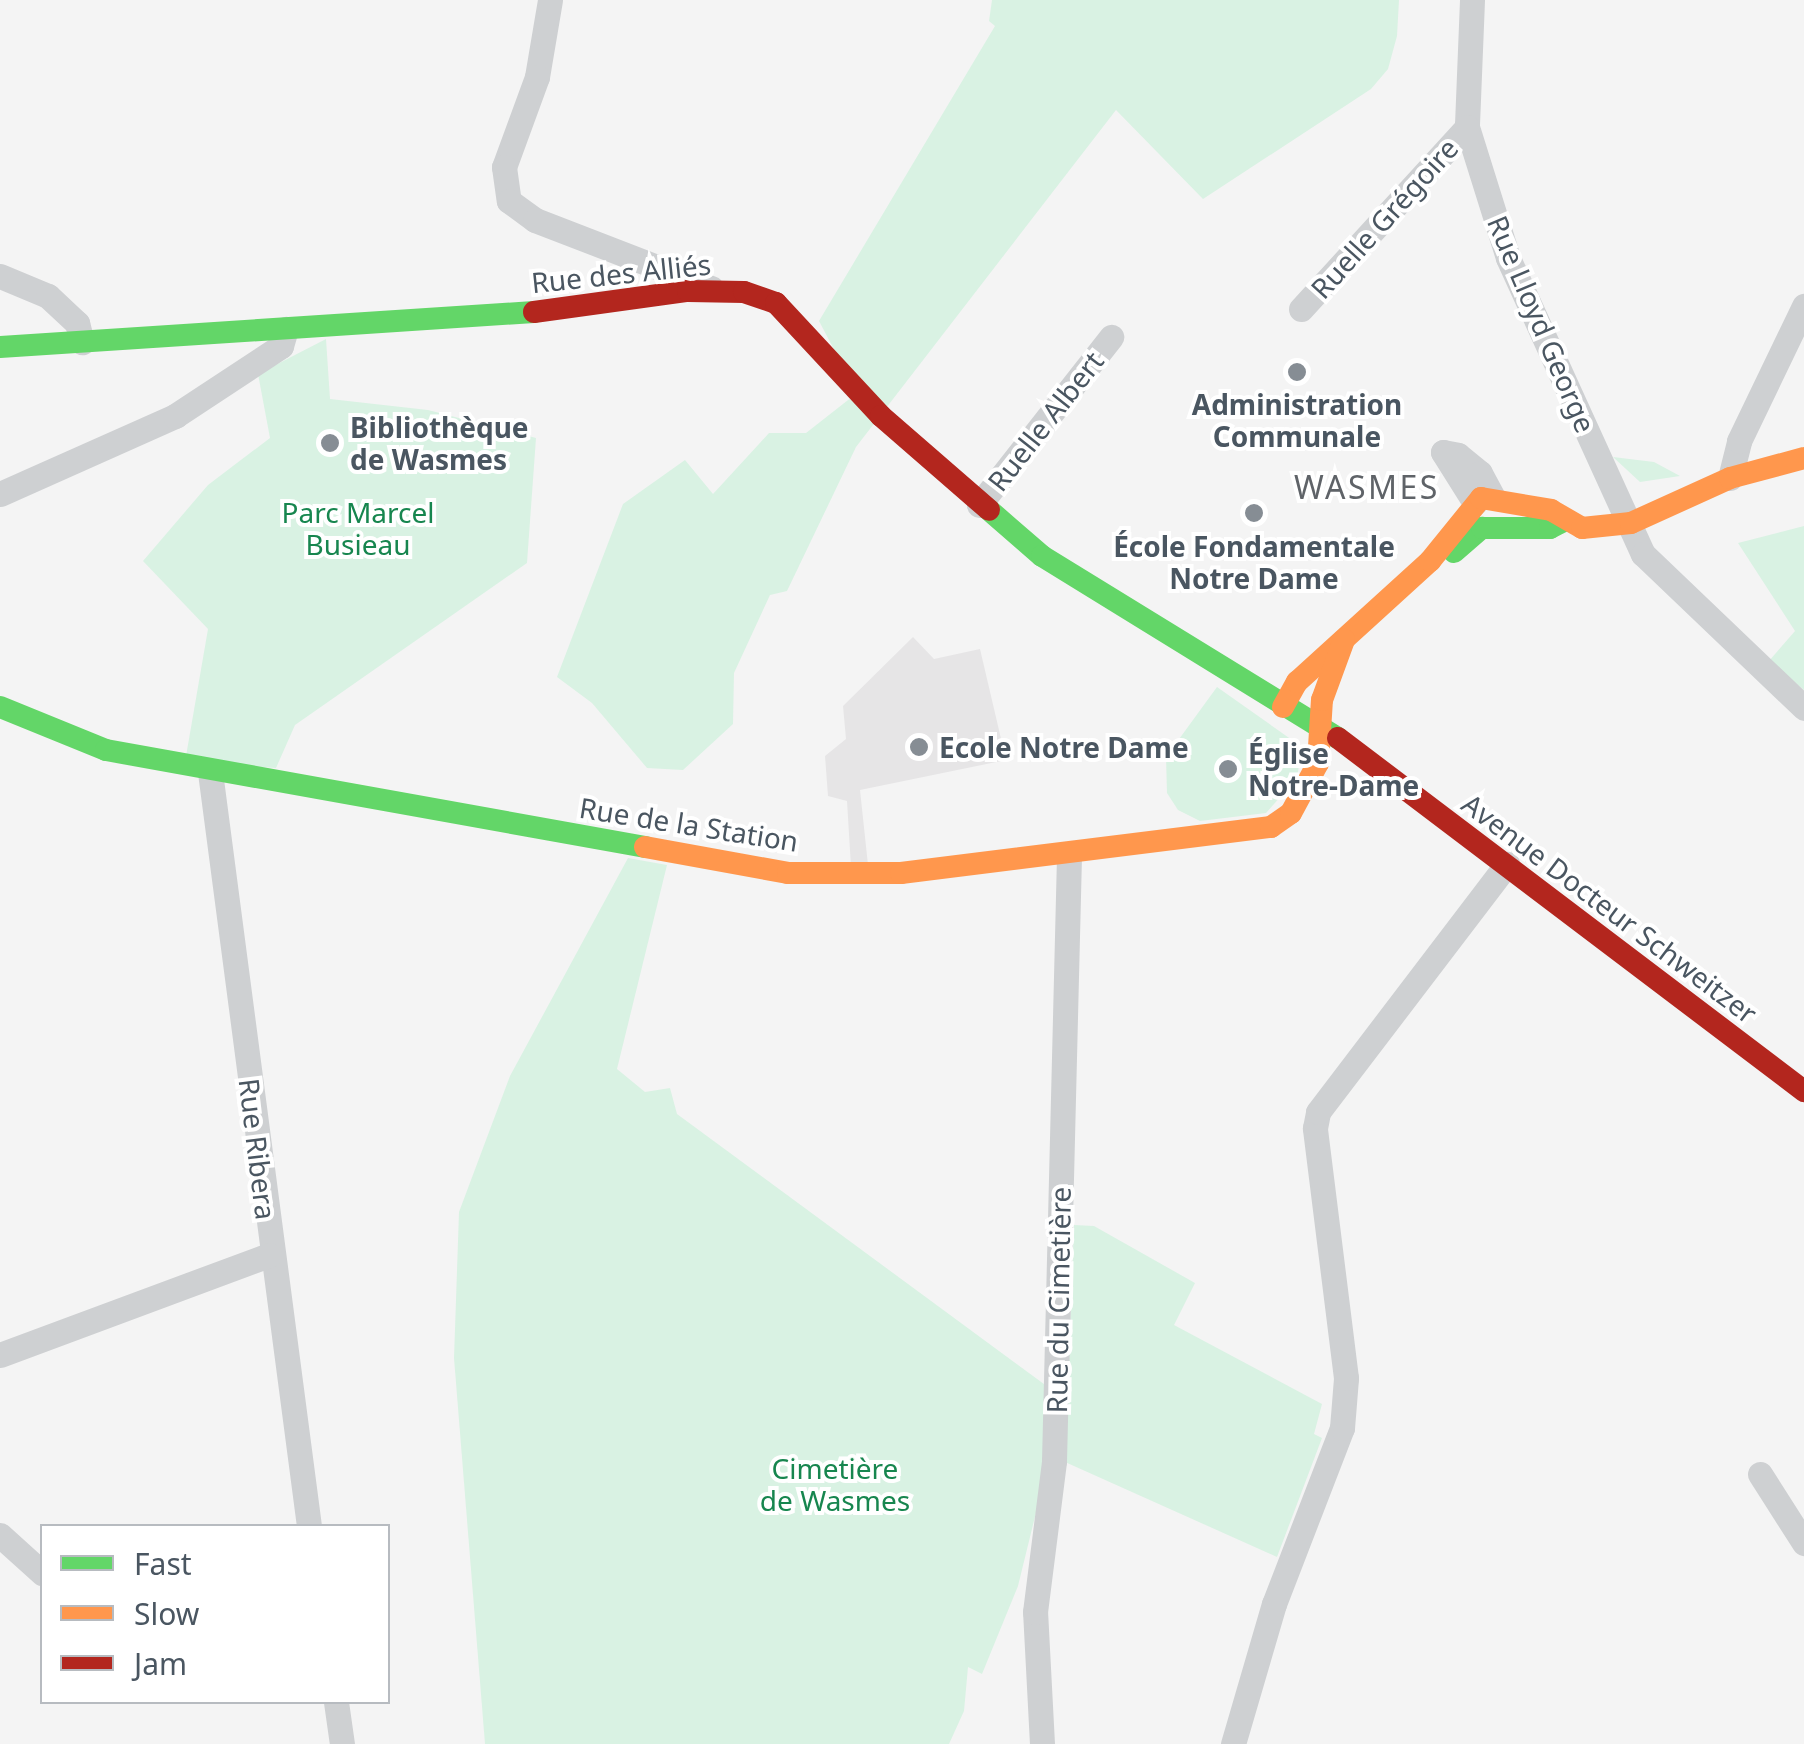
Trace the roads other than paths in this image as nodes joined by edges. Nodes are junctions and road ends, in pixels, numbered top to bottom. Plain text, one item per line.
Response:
1 (550, 0) edge
2 (1472, 0) edge
3 (1468, 128) junction
4 (0, 276) edge
5 (718, 292) junction
6 (1804, 306) edge
7 (1301, 309) dead end
8 (286, 329) junction
9 (1111, 337) dead end
10 (82, 342) junction
11 (0, 347) edge
12 (1804, 458) edge
13 (1730, 478) junction
14 (0, 494) edge
15 (980, 505) junction
16 (1631, 523) junction
17 (1344, 640) junction
18 (1283, 707) junction
19 (0, 708) edge
20 (1804, 708) edge
21 (1322, 743) junction
22 (210, 772) junction
23 (1070, 854) junction
24 (1507, 864) junction
25 (1804, 1090) edge
26 (268, 1254) junction
27 (0, 1355) edge
28 (1760, 1474) dead end
29 (310, 1524) edge
30 (0, 1536) edge
31 (1804, 1543) edge
32 (40, 1571) edge
33 (336, 1704) edge
34 (342, 1744) edge
35 (1042, 1744) edge
36 (1233, 1744) edge

1 - 5 street
2 - 3 street, Rue Lloyd George
3 - 7 street, Ruelle Grégoire
3 - 16 street, Rue Lloyd George
4 - 10 street
5 - 8 street, Rue des Alliés
5 - 15 street, Rue des Alliés
6 - 13 street
8 - 10 street, Rue des Alliés
8 - 14 street
9 - 15 street, Ruelle Albert
10 - 11 street, Rue des Alliés
12 - 13 street
13 - 16 street
15 - 18 street, Rue des Alliés
16 - 17 street
16 - 20 street, Rue Lloyd George
17 - 18 street
17 - 21 street
18 - 21 street
19 - 22 street, Rue de la Station
21 - 23 street, Rue de la Station
21 - 24 street, Avenue Docteur Schweitzer
22 - 23 street, Rue de la Station
22 - 26 street, Rue Ribera
23 - 35 street, Rue du Cimetière
24 - 25 street, Avenue Docteur Schweitzer
24 - 36 street
26 - 27 street
26 - 29 street, Rue Ribera
28 - 31 street
30 - 32 street
33 - 34 street

